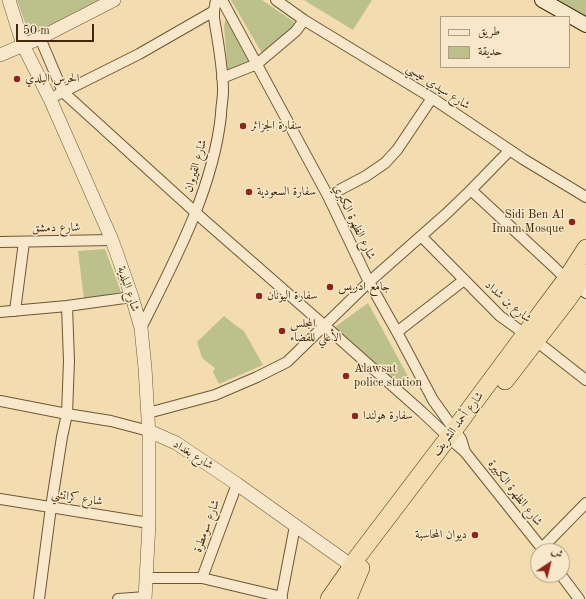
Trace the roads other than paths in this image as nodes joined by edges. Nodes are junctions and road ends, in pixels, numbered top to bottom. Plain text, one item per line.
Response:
1 (9, 0) edge
2 (114, 0) edge
3 (216, 0) edge
4 (222, 0) edge
5 (276, 0) edge
6 (542, 0) edge
7 (214, 11) junction
8 (304, 20) junction
9 (586, 25) edge
10 (40, 38) junction
11 (23, 45) junction
12 (0, 55) edge
13 (257, 64) junction
14 (222, 78) junction
15 (62, 92) junction
16 (432, 98) junction
17 (50, 99) junction
18 (510, 150) junction
19 (471, 190) junction
20 (328, 196) junction
21 (586, 197) edge
22 (195, 212) junction
23 (421, 236) junction
24 (112, 240) junction
25 (0, 242) edge
26 (24, 242) junction
27 (586, 248) edge
28 (586, 273) edge
29 (464, 280) junction
30 (369, 282) junction
31 (576, 286) edge
32 (132, 297) junction
33 (67, 306) junction
34 (15, 311) junction
35 (0, 312) edge
36 (325, 326) junction
37 (141, 328) junction
38 (397, 332) junction
39 (530, 338) junction
40 (586, 380) edge
41 (433, 400) junction
42 (0, 401) edge
43 (422, 412) junction
44 (148, 413) junction
45 (67, 414) junction
46 (149, 431) junction
47 (457, 441) junction
48 (237, 484) junction
49 (0, 499) edge
50 (586, 503) edge
51 (51, 507) junction
52 (149, 523) junction
53 (296, 526) junction
54 (537, 543) edge
55 (549, 543) edge
56 (356, 568) junction
57 (146, 578) junction
58 (202, 578) junction
59 (567, 583) edge
60 (145, 598) edge
61 (281, 598) edge
62 (39, 599) edge
63 (118, 599) edge
64 (329, 599) edge
65 (348, 599) edge
66 (579, 599) edge

1 - 11 street, شارع البلدية
2 - 10 street
3 - 7 street, شارع القيروان
4 - 13 street, شارع الظهرة الكبري
5 - 8 street, شارع سيدي عيسي
6 - 9 main road
7 - 14 street, شارع القيروان
7 - 15 street
8 - 13 street
8 - 16 street, شارع سيدي عيسي
10 - 11 street
10 - 15 street
11 - 12 street
11 - 17 street, شارع البلدية
13 - 14 street
13 - 20 street, شارع الظهرة الكبري
14 - 22 street, شارع القيروان
15 - 17 street
15 - 22 street
16 - 18 street, شارع سيدي عيسي
16 - 20 street
17 - 24 street, شارع البلدية
18 - 19 street
18 - 21 street, شارع سيدي عيسي
19 - 23 street
19 - 31 street
20 - 30 street, شارع الظهرة الكبري
22 - 36 street
22 - 37 street, شارع القيروان
23 - 29 street, شارع بن شداد
23 - 30 street
24 - 26 street, شارع دمشق
24 - 32 street, شارع البلدية
25 - 26 street, شارع دمشق
26 - 34 street
27 - 31 highway, شارع أحمد الشريف
28 - 31 highway, شارع أحمد الشريف
29 - 38 street
29 - 39 street, شارع بن شداد
30 - 36 street
30 - 38 street, شارع الظهرة الكبري
31 - 39 highway, شارع أحمد الشريف
32 - 33 street
32 - 37 street, شارع البلدية
33 - 34 street
33 - 45 street
34 - 35 street
36 - 43 street
36 - 44 street
37 - 44 street, شارع البلدية
38 - 41 street, شارع الظهرة الكبري
39 - 40 street, شارع بن شداد
39 - 47 highway, شارع أحمد الشريف
41 - 43 street
41 - 47 street, شارع الظهرة الكبري
42 - 45 street, شارع بغداد
43 - 47 street
44 - 46 street, شارع البلدية
45 - 46 street, شارع بغداد
45 - 51 street
46 - 48 street, شارع بغداد
46 - 52 street, شارع البلدية
47 - 54 street, شارع الظهرة الكبيرة
47 - 56 highway, شارع أحمد الشريف
48 - 53 street, شارع بغداد
48 - 58 street, شارع سومطرة
49 - 51 street, شارع كراتشي
50 - 55 street
51 - 52 street, شارع كراتشي
51 - 62 street
52 - 57 street, شارع البلدية
53 - 56 street, شارع بغداد
53 - 61 street
56 - 64 highway, شارع أحمد الشريف
56 - 65 highway, شارع أحمد الشريف
57 - 58 street
57 - 60 street, شارع البلدية
58 - 61 street
59 - 66 street
60 - 63 street

